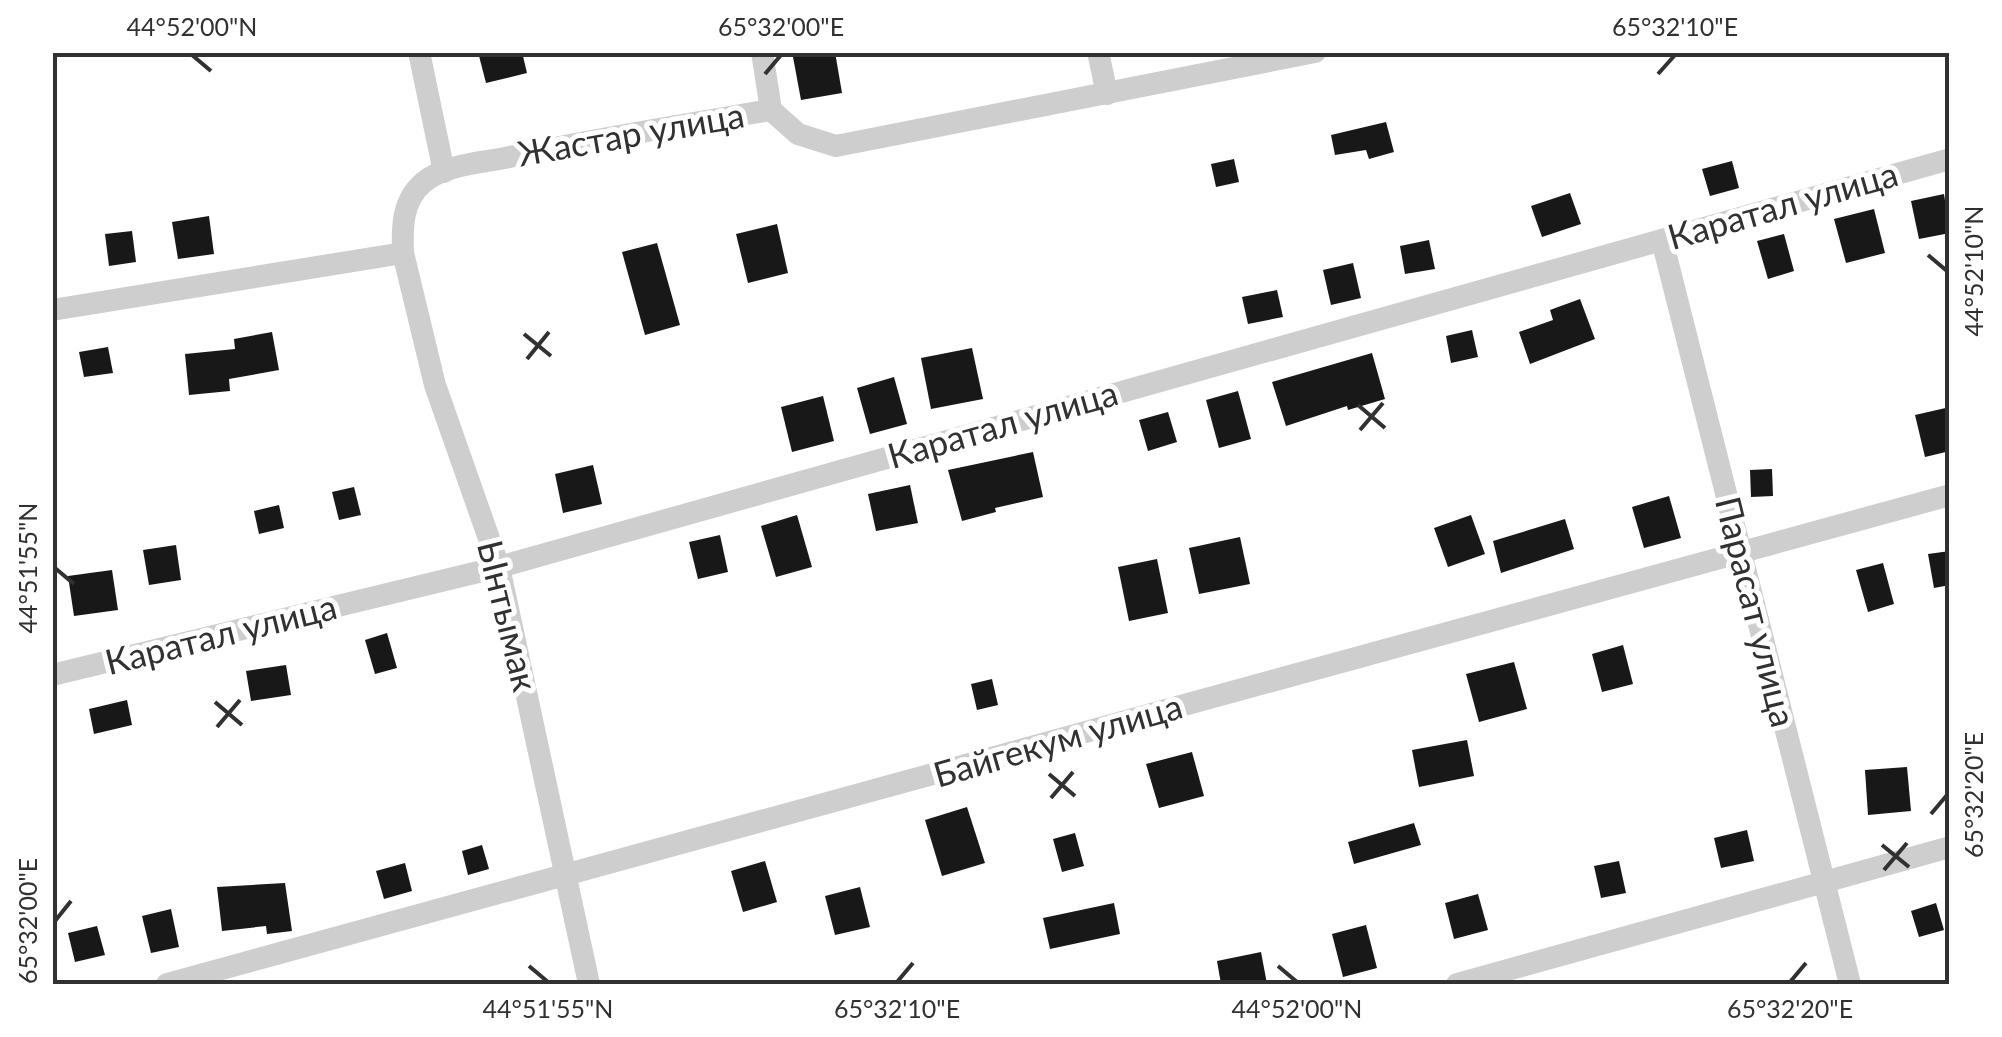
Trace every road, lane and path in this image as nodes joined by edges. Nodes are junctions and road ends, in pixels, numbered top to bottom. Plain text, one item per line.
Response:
1 (420, 52) edge
2 (762, 52) edge
3 (1098, 52) edge
4 (1315, 52) edge
5 (1107, 94) junction
6 (772, 110) junction
7 (1950, 160) edge
8 (444, 172) junction
9 (1662, 240) junction
10 (402, 253) junction
11 (52, 310) edge
12 (1950, 495) edge
13 (1739, 551) junction
14 (499, 567) junction
15 (52, 675) edge
16 (1950, 847) edge
17 (566, 878) junction
18 (1823, 879) junction
19 (166, 984) edge
20 (589, 984) edge
21 (1457, 984) edge
22 (1850, 984) edge

1 - 8 street
2 - 6 street
3 - 5 street
4 - 5 street, Жастар улица
5 - 6 street, Жастар улица
6 - 8 street, Жастар улица
7 - 9 street, Каратал улица
8 - 10 street, Жастар улица
9 - 13 street, Парасат улица
9 - 14 street, Каратал улица
10 - 11 street
10 - 14 street, Ынтымак
12 - 13 street, Байгекум улица
13 - 17 street, Байгекум улица
13 - 18 street, Парасат улица
14 - 15 street, Каратал улица
14 - 17 street, Ынтымак
16 - 18 street
17 - 19 street, Байгекум улица
17 - 20 street, Ынтымак
18 - 21 street
18 - 22 street, Парасат улица

